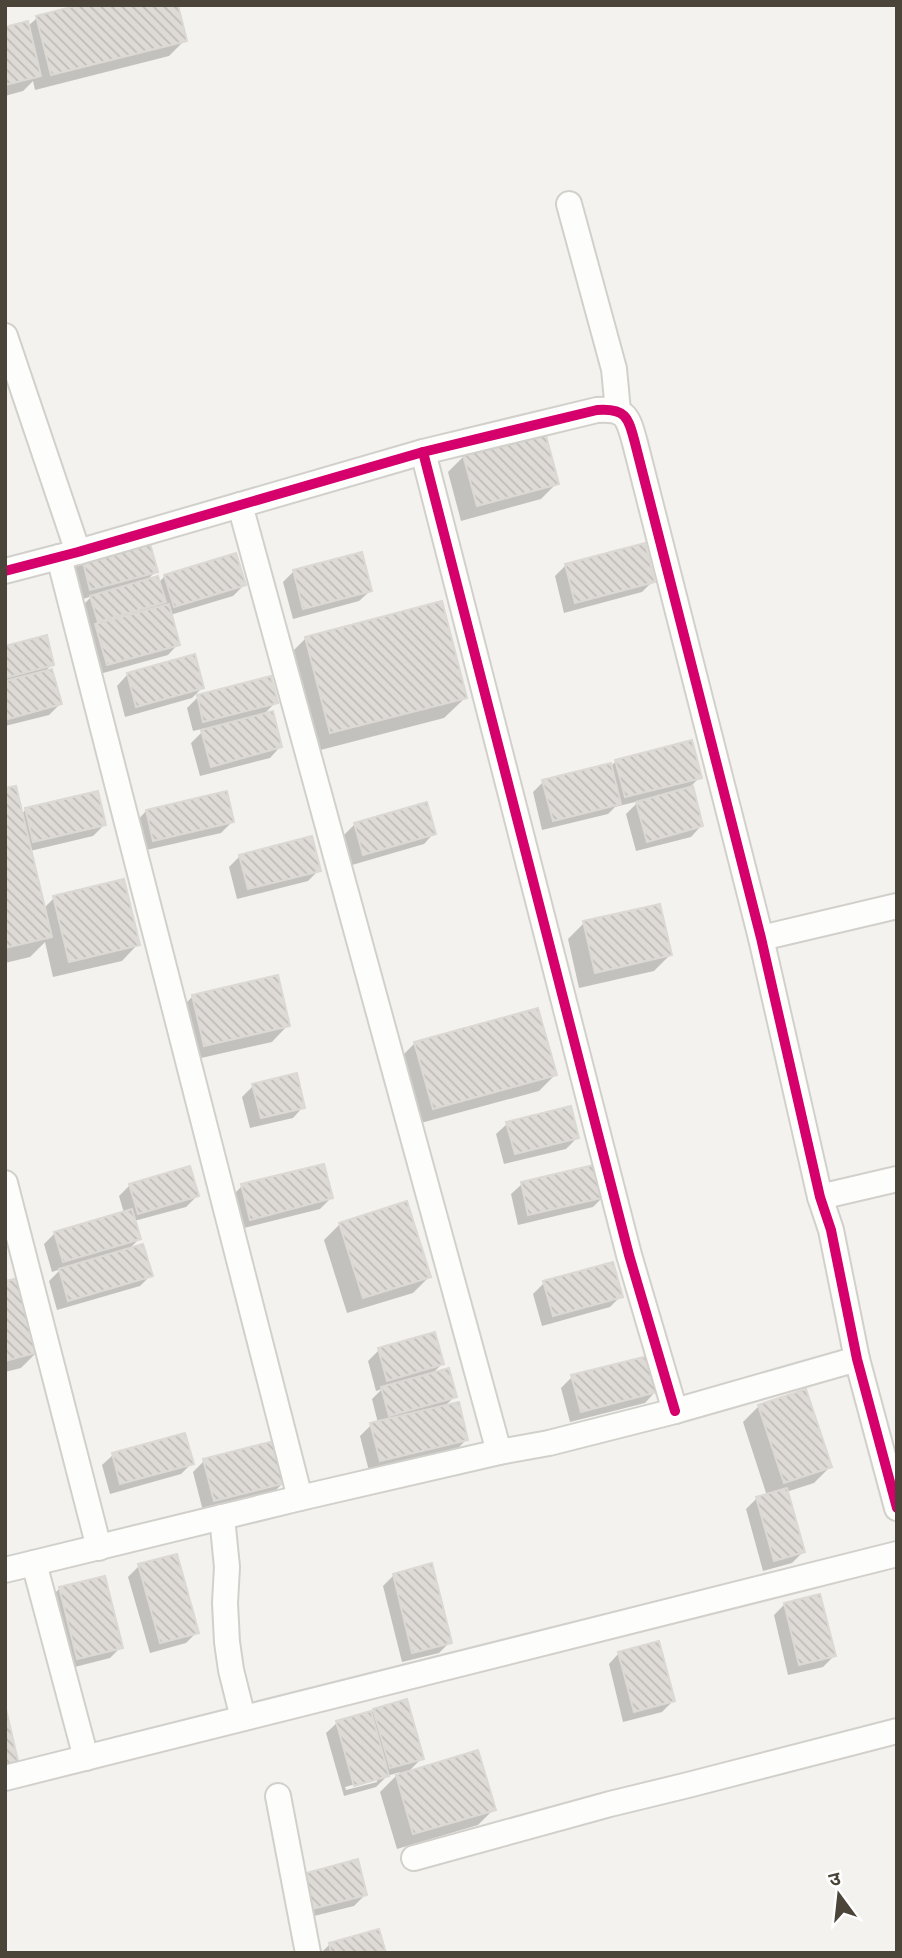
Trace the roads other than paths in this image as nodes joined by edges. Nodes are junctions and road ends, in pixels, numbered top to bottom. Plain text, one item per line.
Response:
1 (569, 204) dead end
2 (5, 336) edge
3 (618, 411) junction
4 (423, 452) junction
5 (240, 505) junction
6 (69, 555) junction
7 (5, 571) edge
8 (897, 906) edge
9 (761, 938) junction
10 (897, 1180) edge
11 (5, 1183) edge
12 (820, 1197) junction
13 (858, 1359) junction
14 (675, 1411) junction
15 (499, 1452) junction
16 (891, 1462) edge
17 (300, 1498) junction
18 (897, 1508) edge
19 (222, 1517) junction
20 (99, 1548) junction
21 (897, 1554) edge
22 (34, 1563) junction
23 (5, 1570) edge
24 (243, 1718) junction
25 (897, 1731) edge
26 (86, 1758) junction
27 (5, 1778) edge
28 (278, 1796) dead end
29 (414, 1858) dead end
30 (307, 1953) edge

1 - 3 street
2 - 6 street
3 - 4 street
3 - 9 street
4 - 5 street
4 - 14 street
5 - 6 street
5 - 15 street
6 - 7 street
6 - 17 street
8 - 9 street
9 - 12 street
10 - 12 street
11 - 20 street
12 - 13 street
13 - 14 street
13 - 16 street
14 - 15 street
15 - 17 street
16 - 18 street
17 - 19 street
19 - 20 street
19 - 24 street
20 - 22 street
21 - 24 street
22 - 23 street
22 - 26 street
24 - 26 street
25 - 29 street
26 - 27 street
28 - 30 street

